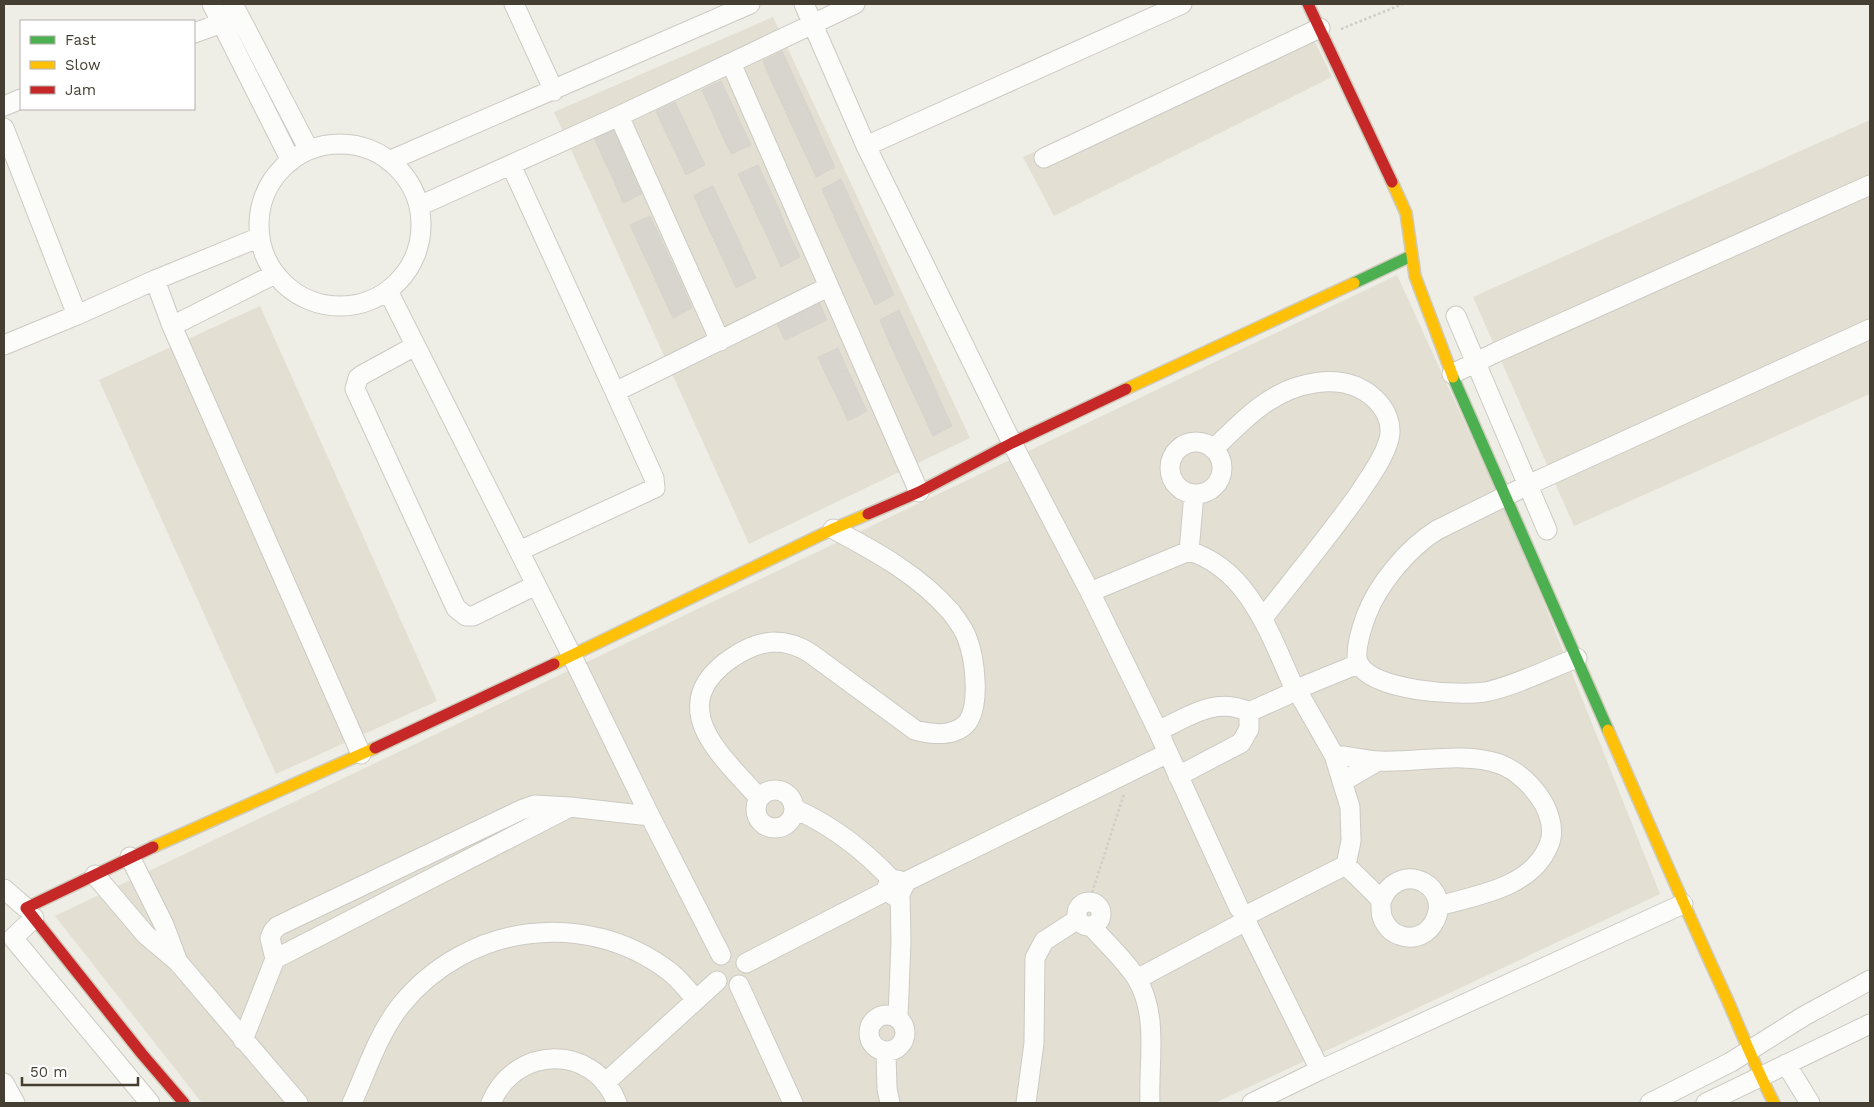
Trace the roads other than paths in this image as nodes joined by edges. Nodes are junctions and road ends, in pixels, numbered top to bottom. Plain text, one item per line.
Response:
1 (212, 4) edge
2 (233, 4) edge
3 (514, 4) edge
4 (750, 4) edge
5 (804, 4) edge
6 (855, 4) edge
7 (1182, 4) edge
8 (1308, 4) edge
9 (222, 22) junction
10 (812, 24) junction
11 (1322, 32) junction
12 (195, 34) edge
13 (731, 64) junction
14 (554, 91) junction
15 (20, 99) edge
16 (4, 106) edge
17 (619, 116) junction
18 (4, 128) edge
19 (866, 146) junction
20 (309, 150) junction
21 (1044, 158) dead end
22 (291, 160) junction
23 (390, 161) junction
24 (511, 165) junction
25 (1870, 185) edge
26 (419, 206) junction
27 (260, 237) junction
28 (1411, 256) junction
29 (275, 274) junction
30 (155, 280) junction
31 (828, 286) junction
32 (388, 291) junction
33 (77, 315) junction
34 (1456, 316) dead end
35 (172, 326) junction
36 (1870, 329) edge
37 (720, 340) junction
38 (4, 345) edge
39 (415, 346) junction
40 (1475, 362) junction
41 (1452, 374) junction
42 (616, 392) junction
43 (1012, 443) junction
44 (1213, 449) junction
45 (1528, 485) junction
46 (919, 492) junction
47 (1194, 494) junction
48 (1506, 496) junction
49 (833, 529) junction
50 (1547, 530) dead end
51 (519, 551) junction
52 (1189, 551) junction
53 (536, 586) junction
54 (1090, 592) junction
55 (1262, 618) junction
56 (572, 656) junction
57 (1577, 658) junction
58 (1358, 664) junction
59 (1296, 691) junction
60 (1249, 712) junction
61 (1158, 731) junction
62 (1168, 752) junction
63 (361, 754) junction
64 (1334, 755) junction
65 (1378, 761) junction
66 (1178, 776) junction
67 (1342, 782) junction
68 (759, 798) junction
69 (570, 807) junction
70 (795, 809) junction
71 (650, 816) junction
72 (130, 857) junction
73 (415, 862) junction
74 (1346, 865) junction
75 (392, 873) junction
76 (95, 875) junction
77 (426, 881) junction
78 (896, 887) junction
79 (4, 889) edge
80 (402, 894) junction
81 (1089, 902) road end
82 (1381, 902) junction
83 (1682, 904) junction
84 (1439, 906) junction
85 (30, 913) junction
86 (1245, 917) junction
87 (1085, 923) junction
88 (721, 955) junction
89 (275, 959) junction
90 (178, 962) junction
91 (746, 963) junction
92 (1137, 979) junction
93 (1870, 980) edge
94 (717, 982) junction
95 (740, 985) junction
96 (696, 1000) junction
97 (898, 1018) junction
98 (1870, 1024) edge
99 (243, 1040) junction
100 (1750, 1050) junction
101 (886, 1052) junction
102 (1786, 1064) junction
103 (1320, 1070) junction
104 (1760, 1077) junction
105 (4, 1083) edge
106 (605, 1083) junction
107 (15, 1103) edge
108 (150, 1103) edge
109 (184, 1103) edge
110 (298, 1103) edge
111 (352, 1103) edge
112 (491, 1103) edge
113 (617, 1103) edge
114 (793, 1103) edge
115 (890, 1103) edge
116 (1026, 1103) edge
117 (1150, 1103) edge
118 (1252, 1103) edge
119 (1650, 1103) edge
120 (1706, 1103) edge
121 (1774, 1103) edge
122 (1810, 1103) edge

1 - 9 street
2 - 20 street
3 - 14 street
4 - 14 street
5 - 10 street
6 - 10 street
7 - 19 street
8 - 11 street
9 - 12 street
9 - 22 street
10 - 13 street
10 - 19 street
11 - 21 street
11 - 28 street
13 - 17 street
13 - 31 street
14 - 23 street
15 - 16 street
17 - 24 street
17 - 37 street
18 - 33 street
19 - 43 street
20 - 22 street
20 - 23 street
22 - 27 street
23 - 26 street
24 - 26 street
24 - 42 street
25 - 40 street
26 - 32 street
27 - 29 street
27 - 30 street
28 - 41 street
28 - 43 street
29 - 32 street
29 - 35 street
30 - 33 street
30 - 35 street
31 - 37 street
31 - 46 street
32 - 39 street
33 - 38 street
34 - 40 street
35 - 63 street
36 - 45 street
37 - 42 street
39 - 51 street
39 - 53 street
40 - 41 street
40 - 45 street
41 - 48 street
42 - 51 street
43 - 46 street
43 - 54 street
44 - 47 street
44 - 47 street
44 - 55 street
45 - 48 street
45 - 50 street
46 - 49 street
47 - 52 street
48 - 57 street
48 - 58 street
49 - 56 street
49 - 68 street
51 - 53 street
52 - 54 street
52 - 55 street
53 - 56 street
54 - 61 street
55 - 59 street
56 - 63 street
56 - 71 street
57 - 58 street
57 - 83 street
58 - 59 street
59 - 60 street
59 - 64 street
60 - 61 street
60 - 66 street
61 - 62 street
62 - 66 street
62 - 78 street
63 - 72 street
64 - 65 street
64 - 67 street
65 - 67 street
65 - 84 street
66 - 86 street
67 - 74 street
68 - 70 street
68 - 70 street
69 - 71 street
69 - 73 street
69 - 77 street
70 - 78 street
71 - 88 street
72 - 76 street
72 - 90 street
73 - 75 street
73 - 77 street
74 - 82 street
74 - 86 street
75 - 80 street
75 - 89 street
76 - 85 street
76 - 90 street
77 - 80 street
78 - 91 street
78 - 97 street
79 - 85 street
80 - 89 street
81 - 87 street
82 - 84 street
82 - 84 street
83 - 100 street
83 - 103 street
85 - 108 street
85 - 109 street
86 - 92 street
86 - 103 street
87 - 92 street
87 - 116 street
88 - 91 street
88 - 94 street
89 - 99 street
90 - 99 street
91 - 95 street
92 - 117 street
93 - 100 street
94 - 95 street
94 - 96 street
95 - 114 street
96 - 106 street
96 - 111 street
97 - 101 street
97 - 101 street
98 - 102 street
99 - 110 street
100 - 104 street
100 - 119 street
101 - 115 street
102 - 104 street
102 - 122 street
103 - 118 street
104 - 120 street
104 - 121 street
105 - 107 street
106 - 112 street
106 - 113 street

